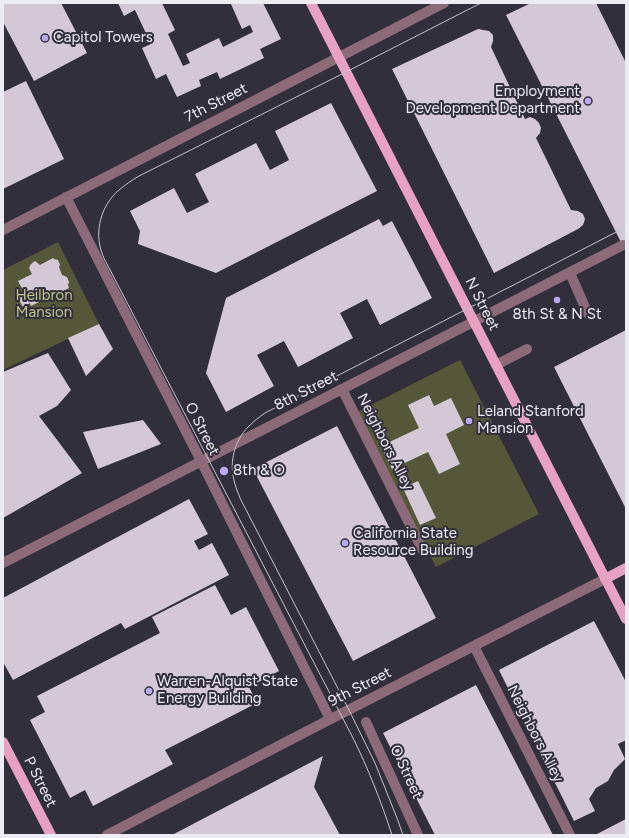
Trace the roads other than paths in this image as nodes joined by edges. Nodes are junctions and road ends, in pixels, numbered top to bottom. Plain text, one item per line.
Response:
1 (311, 3) edge
2 (444, 3) edge
3 (338, 57) junction
4 (66, 197) junction
5 (3, 230) edge
6 (623, 245) dead end
7 (570, 273) junction
8 (588, 314) dead end
9 (474, 322) junction
10 (527, 349) dead end
11 (496, 365) junction
12 (342, 389) junction
13 (201, 461) junction
14 (423, 551) dead end
15 (3, 563) edge
16 (626, 568) edge
17 (605, 579) junction
18 (626, 619) edge
19 (474, 646) junction
20 (330, 719) junction
21 (366, 722) dead end
22 (3, 742) edge
23 (51, 835) edge
24 (107, 835) edge
25 (418, 835) edge
26 (570, 835) edge

1 - 3 main road, N Street
2 - 3 street, 7th Street
3 - 4 street, 7th Street
3 - 9 main road, N Street
4 - 5 street, 7th Street
4 - 13 street, O Street
6 - 7 street, 8th Street
7 - 8 street
7 - 9 street, 8th Street
9 - 11 main road, N Street
9 - 12 street, 8th Street
10 - 11 street
11 - 17 main road, N Street
12 - 13 street, 8th Street
12 - 14 street, Neighbors Alley
13 - 15 street, 8th Street
13 - 20 street, O Street
16 - 17 main road, 9th Street
17 - 18 main road, N Street
17 - 19 street, 9th Street
19 - 20 street, 9th Street
19 - 26 street, Neighbors Alley
20 - 24 street, 9th Street
21 - 25 street, O Street
22 - 23 main road, P Street

